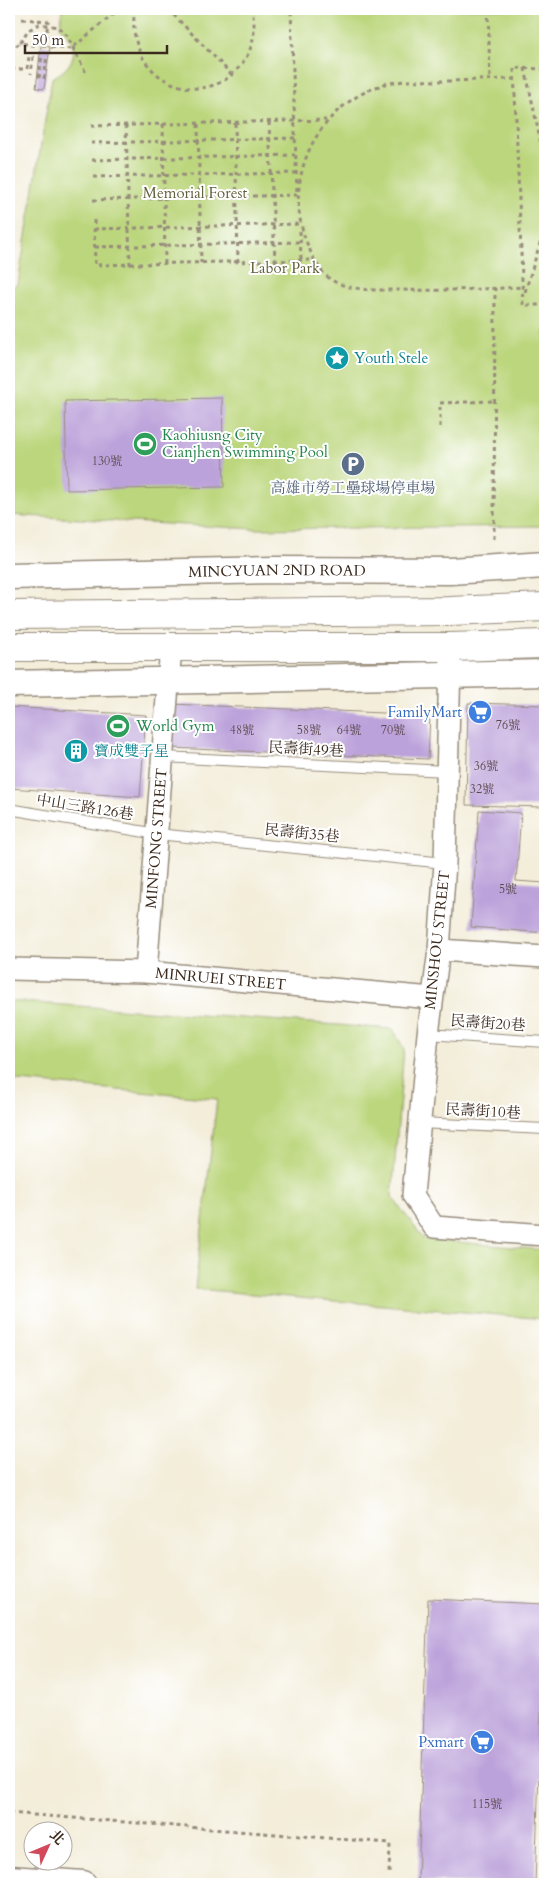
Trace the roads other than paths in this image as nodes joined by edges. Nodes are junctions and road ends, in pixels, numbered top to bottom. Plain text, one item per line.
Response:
1 (545, 565) edge
2 (9, 576) edge
3 (545, 607) edge
4 (9, 614) edge
5 (545, 644) edge
6 (171, 646) junction
7 (450, 646) junction
8 (9, 647) edge
9 (450, 674) junction
10 (545, 674) edge
11 (168, 682) junction
12 (9, 684) edge
13 (163, 757) junction
14 (447, 771) junction
15 (9, 809) edge
16 (157, 834) junction
17 (445, 863) junction
18 (439, 950) junction
19 (545, 957) edge
20 (9, 969) edge
21 (146, 972) junction
22 (432, 998) junction
23 (428, 1034) junction
24 (545, 1042) edge
25 (420, 1123) junction
26 (545, 1129) edge
27 (545, 1236) edge
28 (9, 1879) edge
29 (83, 1884) edge

1 - 2 street, MINCYUAN 2ND ROAD
3 - 4 main road
5 - 7 main road
6 - 7 main road
6 - 8 main road
6 - 11 street, MINFONG STREET
7 - 9 street, MINSHOU STREET
9 - 10 street
9 - 11 street
9 - 14 street, MINSHOU STREET
11 - 12 street
11 - 13 street, MINFONG STREET
13 - 14 lane, 民壽街49巷
13 - 16 street, MINFONG STREET
14 - 17 street, MINSHOU STREET
15 - 16 lane, 中山三路126巷
16 - 17 lane, 民壽街35巷
16 - 21 street, MINFONG STREET
17 - 18 street, MINSHOU STREET
18 - 19 street
18 - 22 street, MINSHOU STREET
20 - 21 street, MINRUEI STREET
21 - 22 street, MINRUEI STREET
22 - 23 street, MINSHOU STREET
23 - 24 lane, 民壽街20巷
23 - 25 street, MINSHOU STREET
25 - 26 lane, 民壽街10巷
25 - 27 street, MINSHOU STREET
28 - 29 street

